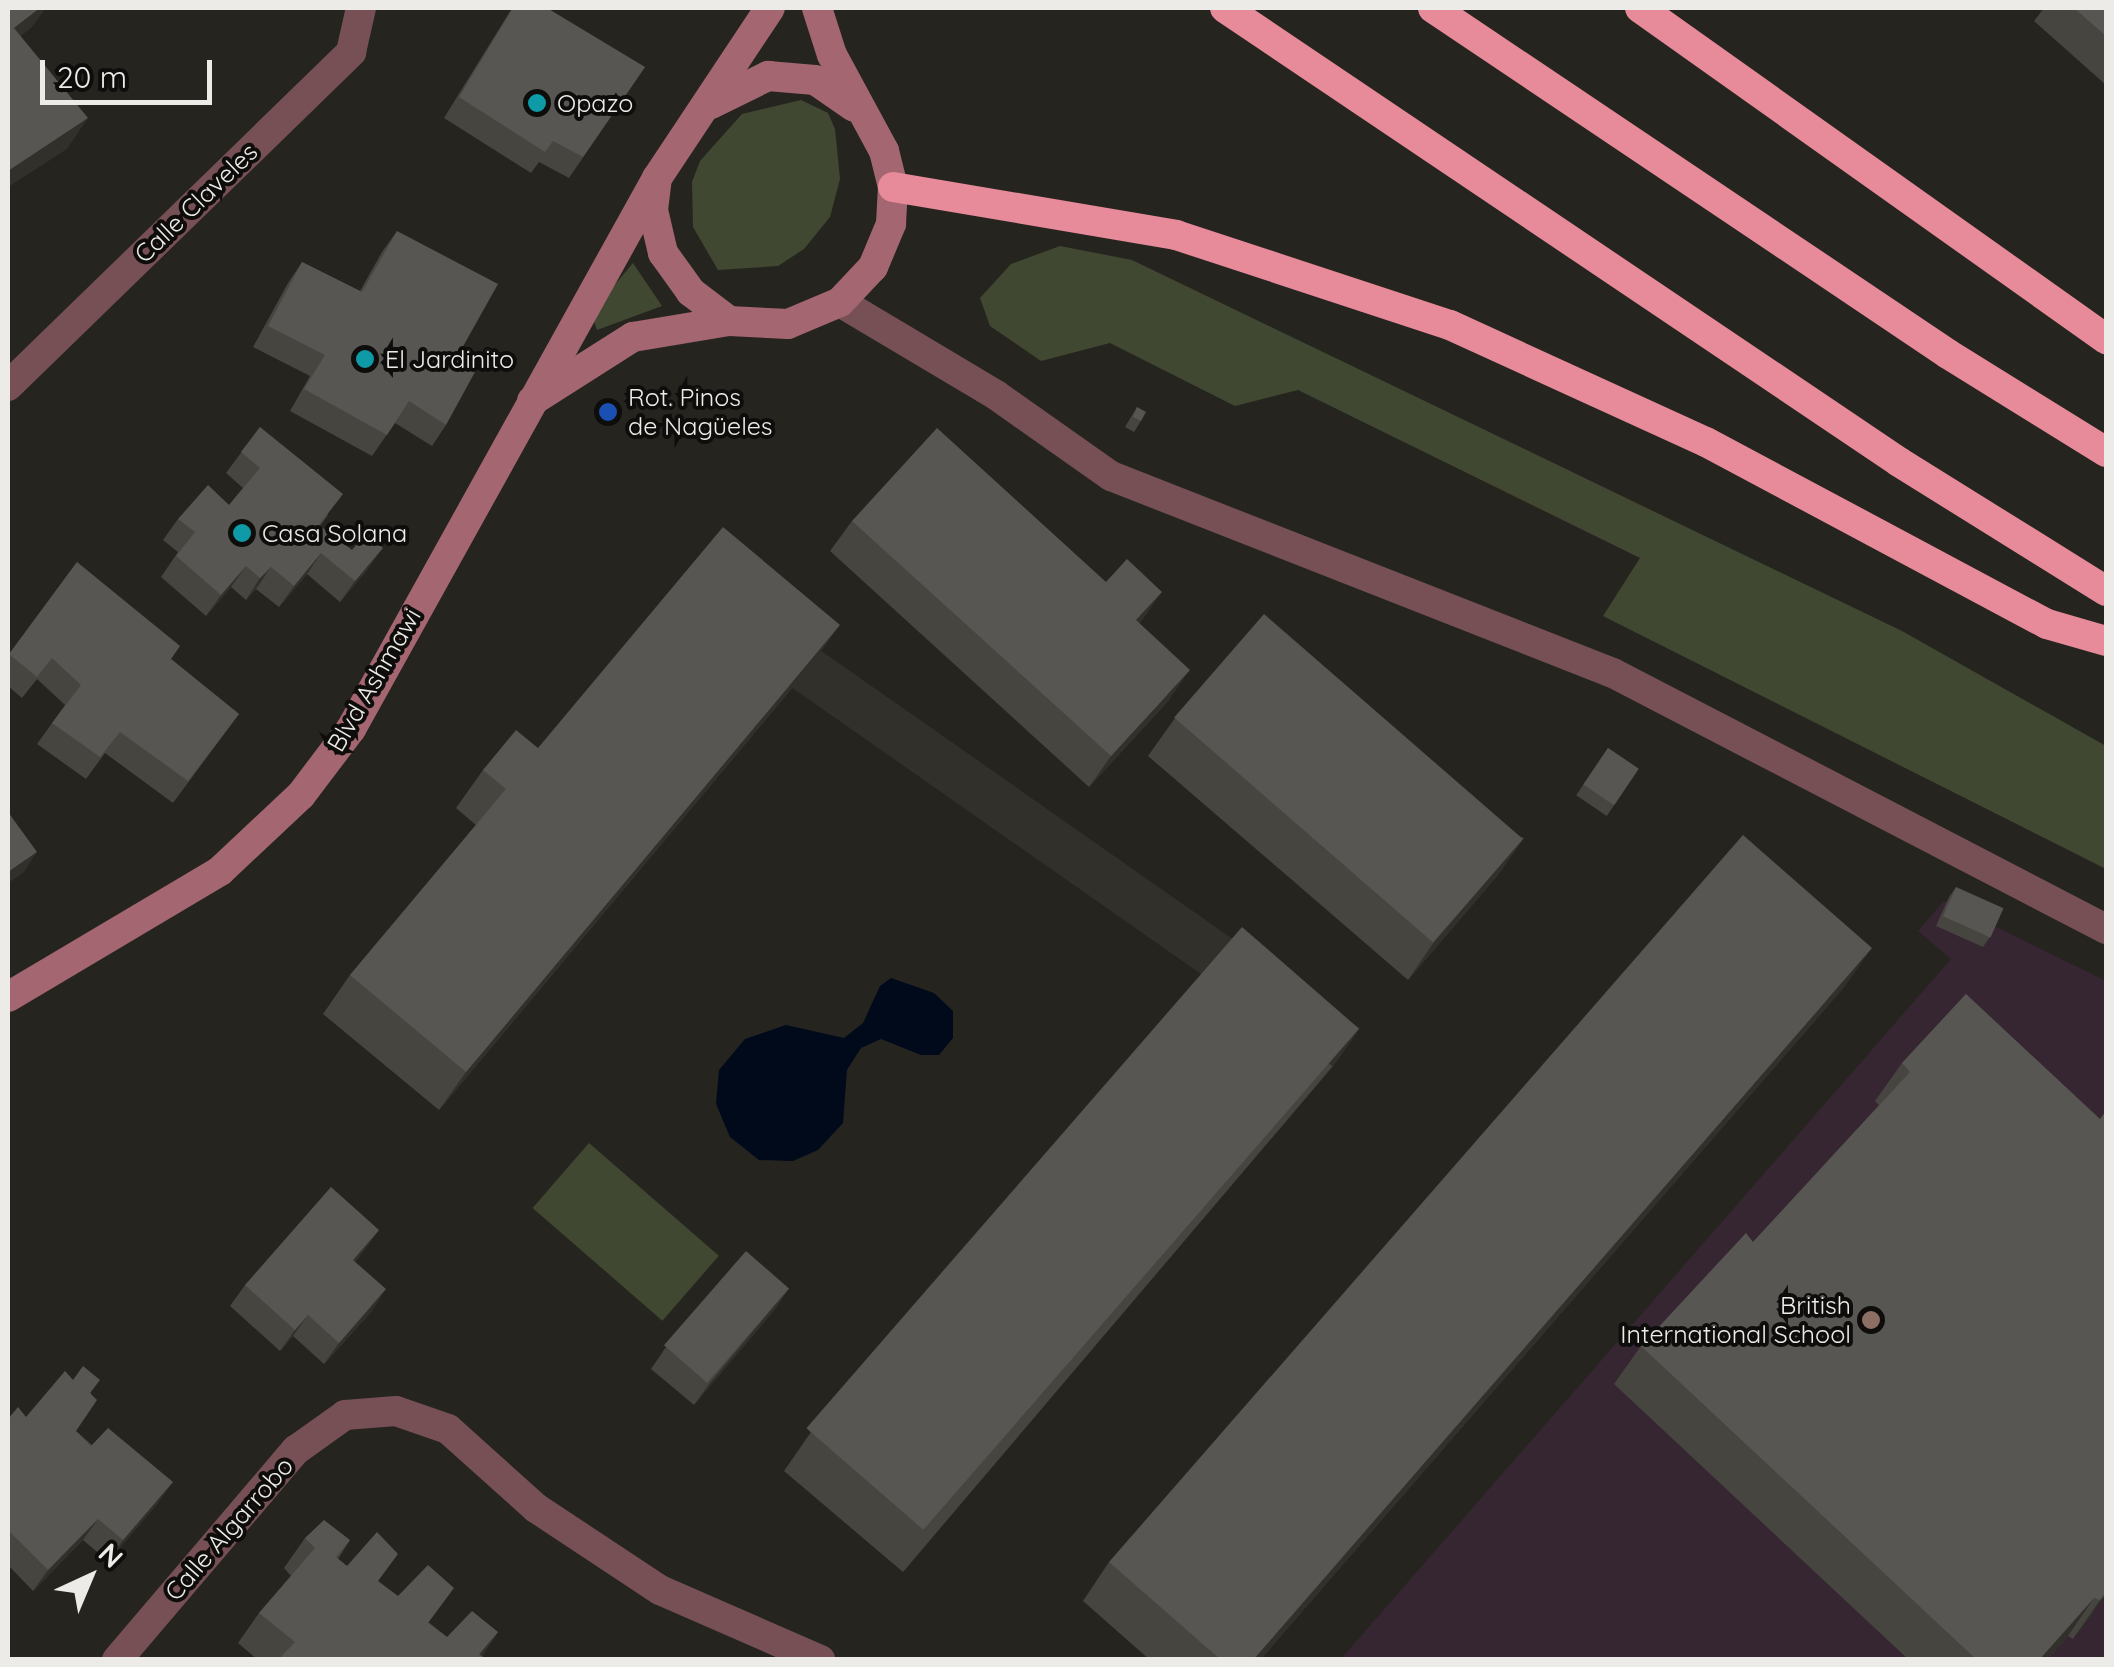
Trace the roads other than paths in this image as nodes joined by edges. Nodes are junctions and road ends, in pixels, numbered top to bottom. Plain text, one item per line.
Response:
1 (361, 8) edge
2 (770, 8) edge
3 (817, 8) edge
4 (1224, 8) edge
5 (1433, 8) edge
6 (1640, 8) edge
7 (696, 116) junction
8 (863, 116) junction
9 (657, 178) junction
10 (893, 187) junction
11 (840, 302) junction
12 (729, 321) junction
13 (2106, 339) edge
14 (8, 386) edge
15 (525, 405) junction
16 (2106, 452) edge
17 (2106, 591) edge
18 (2106, 642) edge
19 (2106, 929) edge
20 (8, 997) edge
21 (117, 1660) edge
22 (820, 1660) edge

1 - 14 street, Calle Claveles
2 - 7 street
3 - 8 street
4 - 17 highway
5 - 16 highway
6 - 13 highway
7 - 8 street
7 - 9 street
8 - 10 street
9 - 12 street
9 - 15 street, Blvd Ashmawi
10 - 11 street
10 - 18 highway
11 - 12 street
11 - 19 street
12 - 15 street, Blvd Ashmawi
15 - 20 street, Blvd Ashmawi
21 - 22 street, Calle Algarrobo

